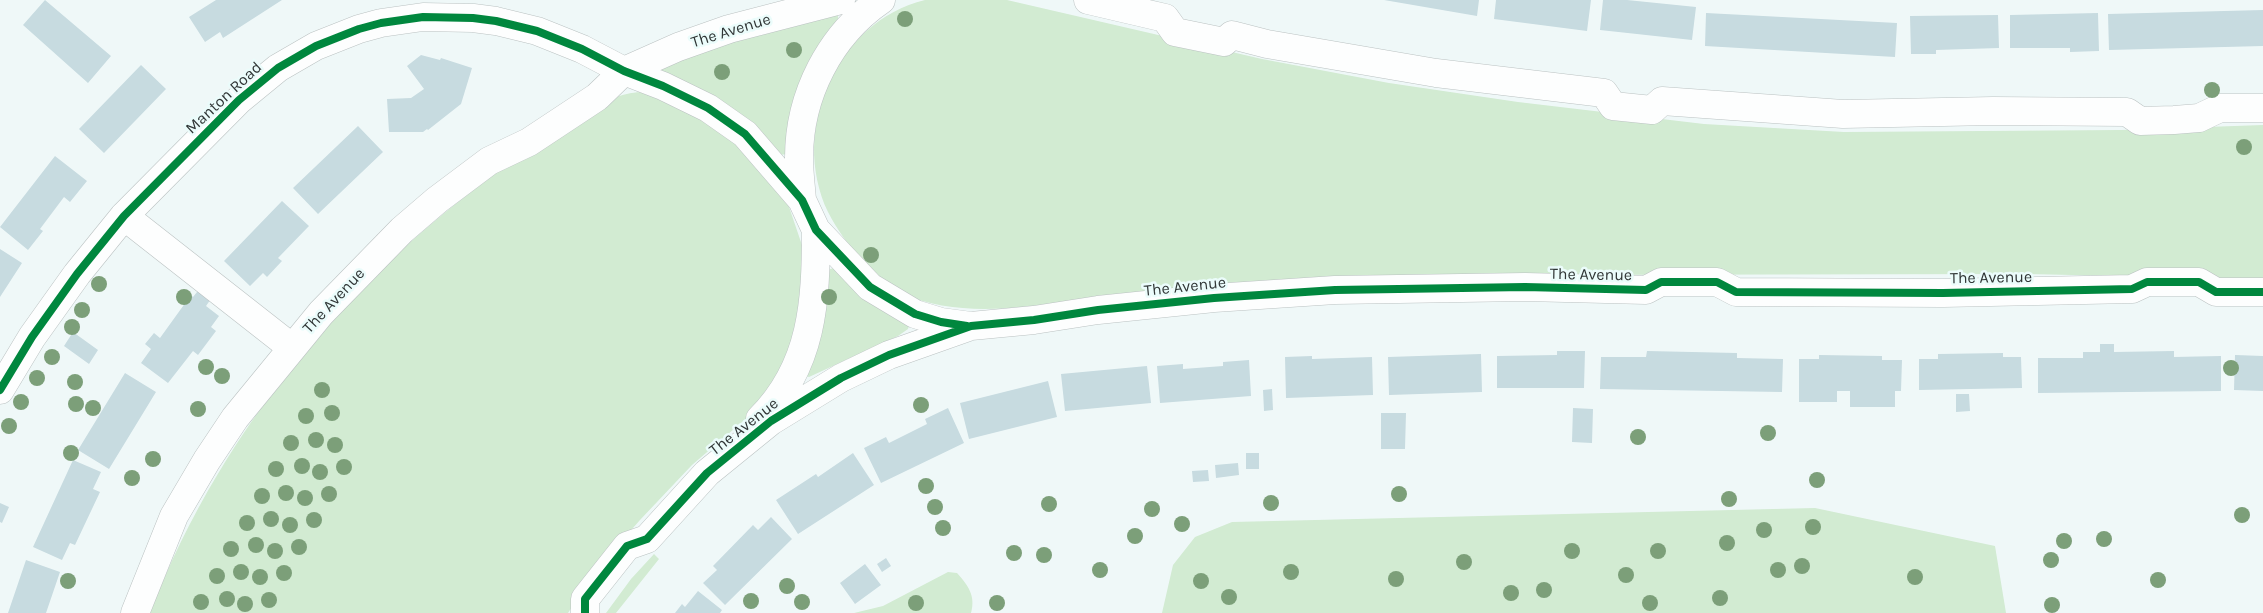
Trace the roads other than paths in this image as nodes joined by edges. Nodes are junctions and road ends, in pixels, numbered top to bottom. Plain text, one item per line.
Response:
1 (841, 0) edge
2 (881, 0) edge
3 (1088, 0) edge
4 (624, 72) junction
5 (2263, 108) edge
6 (802, 200) junction
7 (124, 216) junction
8 (816, 230) junction
9 (2263, 292) edge
10 (971, 326) junction
11 (291, 347) junction
12 (0, 390) edge
13 (707, 473) junction
14 (135, 613) edge
15 (585, 613) edge

1 - 4 street, The Avenue
2 - 6 street, The Avenue
3 - 5 street
4 - 6 street, The Avenue
4 - 7 street, Manton Road
4 - 11 street, The Avenue
6 - 8 street, The Avenue
7 - 11 street
7 - 12 street, Manton Road
8 - 10 street, The Avenue
8 - 13 street, The Avenue
9 - 10 street, The Avenue
10 - 13 street, The Avenue
11 - 14 street, The Avenue
13 - 15 street, The Avenue

